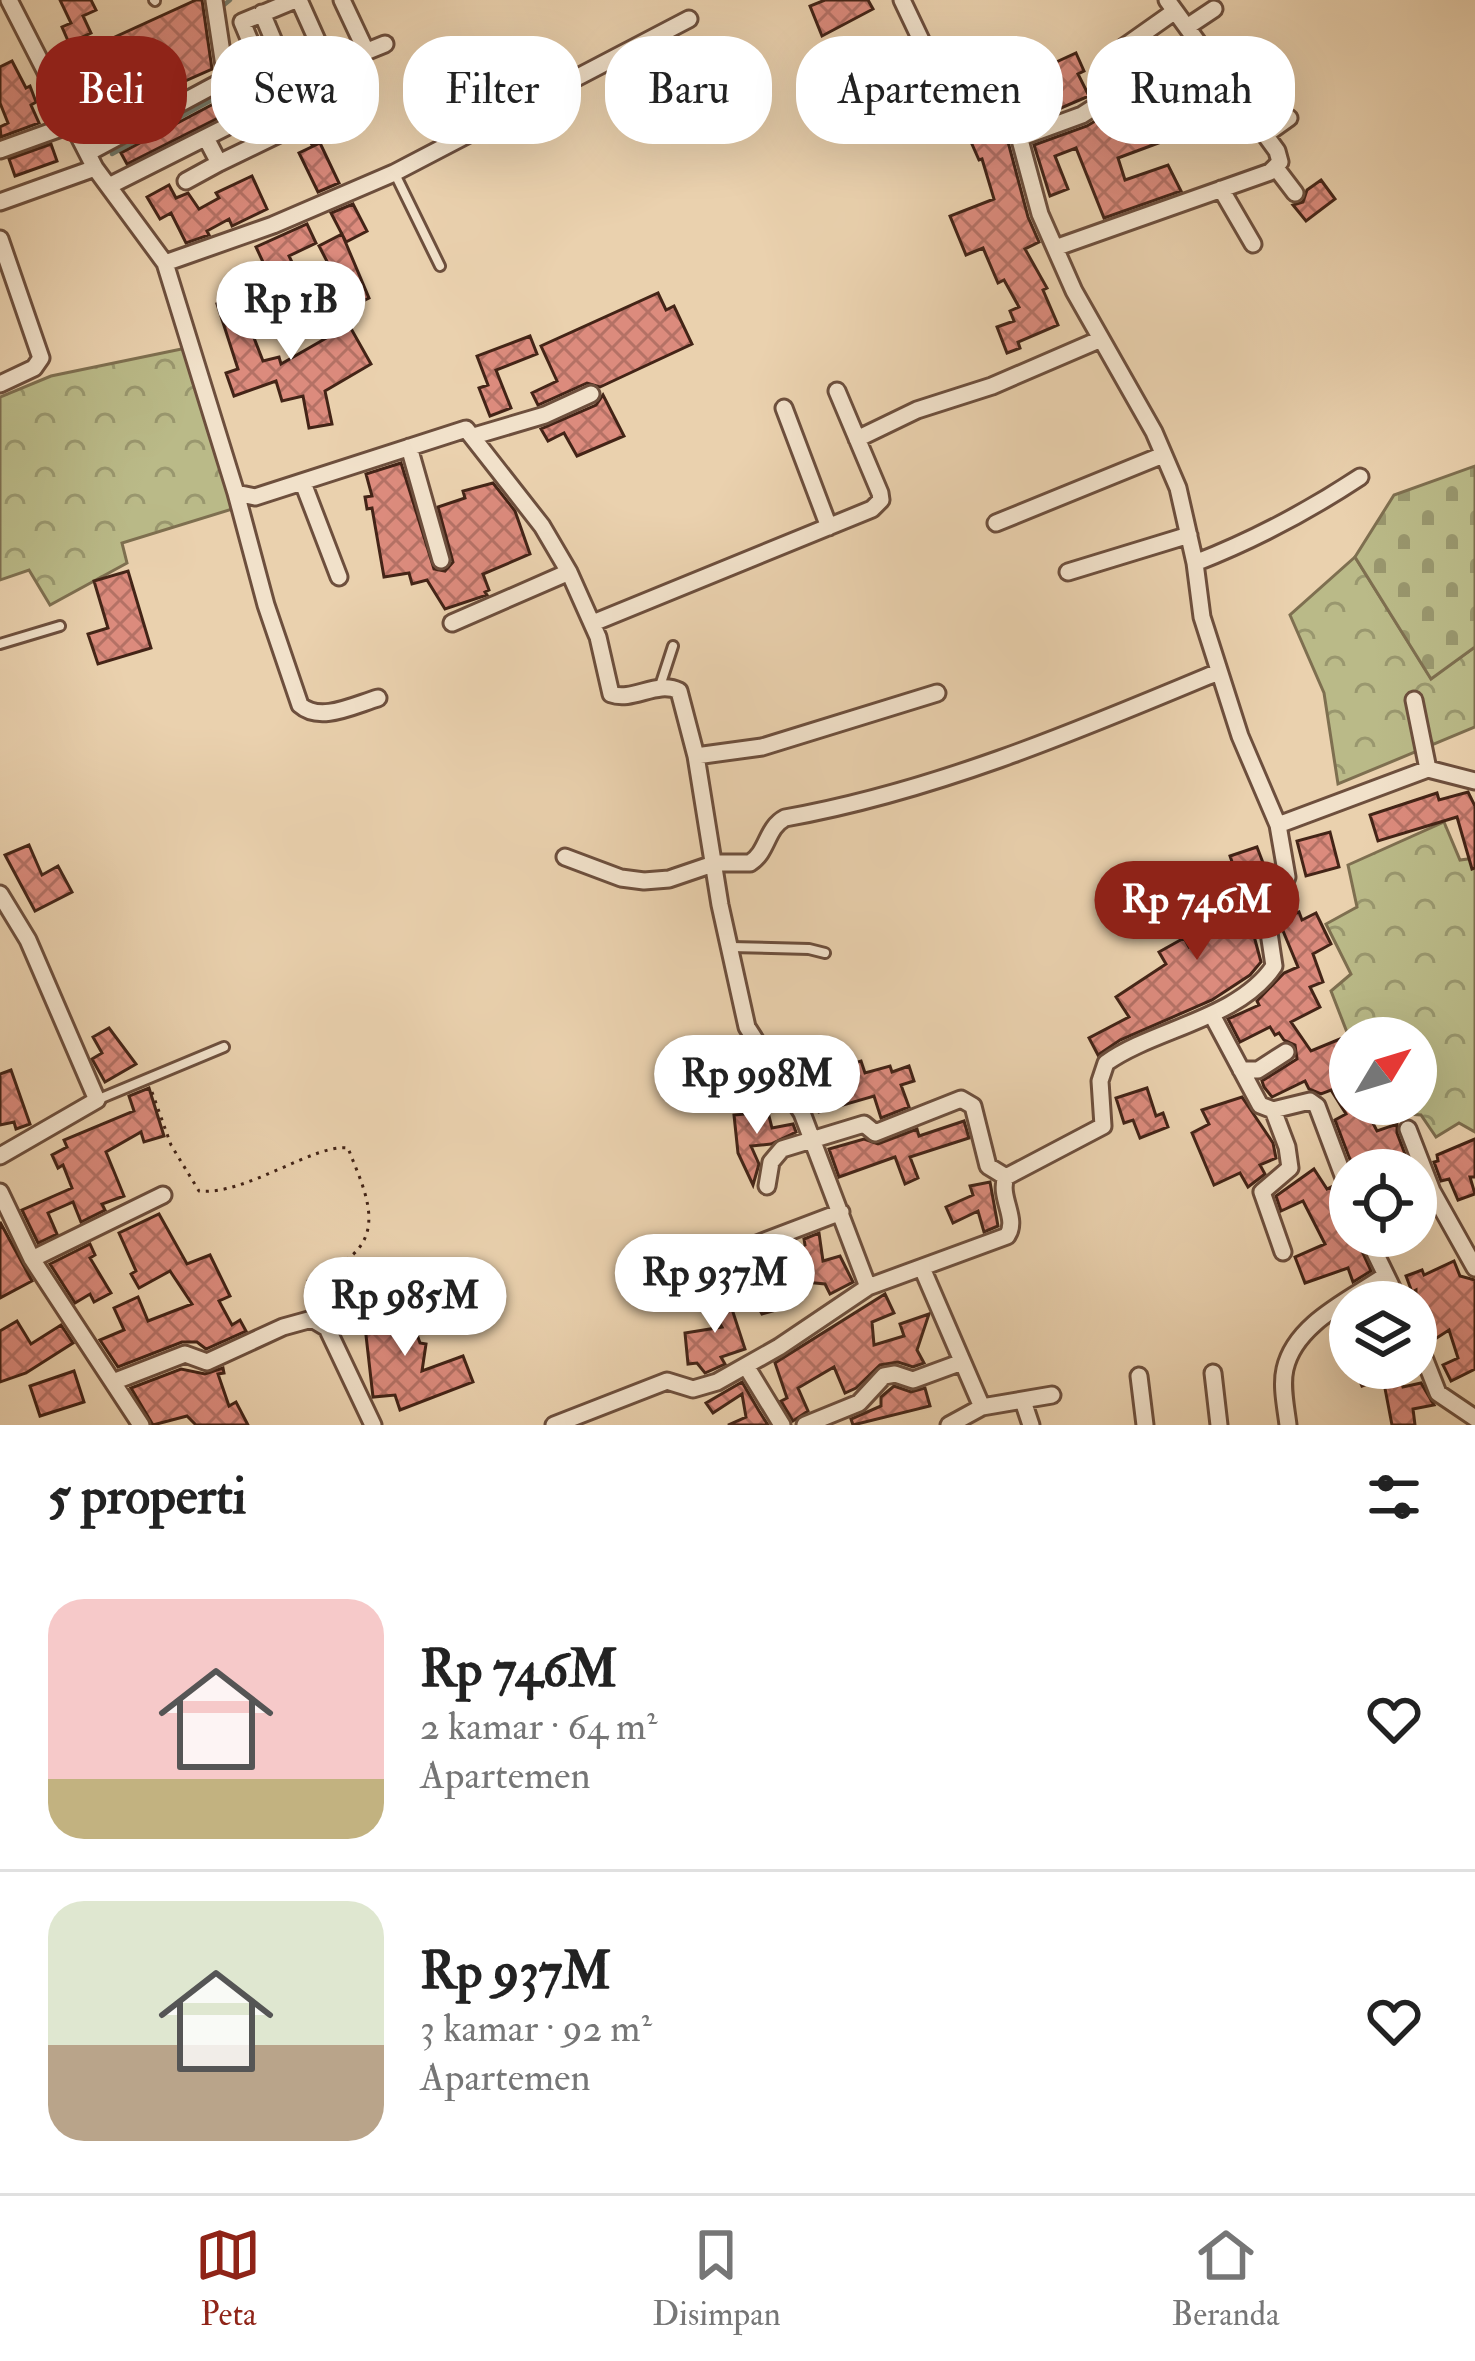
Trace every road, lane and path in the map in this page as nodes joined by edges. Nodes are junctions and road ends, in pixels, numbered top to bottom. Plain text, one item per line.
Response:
1 (9, 0) edge
2 (214, 0) edge
3 (297, 0) edge
4 (342, 0) edge
5 (902, 0) edge
6 (1171, 6) edge
7 (1214, 9) dead end
8 (262, 14) junction
9 (689, 19) dead end
10 (1186, 27) junction
11 (243, 36) edge
12 (271, 36) edge
13 (314, 36) edge
14 (359, 36) edge
15 (919, 36) edge
16 (1137, 36) edge
17 (1193, 36) edge
18 (385, 44) dead end
19 (379, 46) edge
20 (36, 50) edge
21 (211, 135) edge
22 (36, 137) edge
23 (206, 138) junction
24 (84, 144) edge
25 (258, 144) edge
26 (1024, 144) edge
27 (1271, 144) edge
28 (0, 150) edge
29 (92, 161) junction
30 (219, 164) junction
31 (1276, 168) junction
32 (394, 172) junction
33 (186, 181) dead end
34 (110, 186) junction
35 (1221, 189) junction
36 (1295, 193) dead end
37 (0, 202) edge
38 (0, 239) edge
39 (1253, 244) dead end
40 (1055, 248) junction
41 (165, 263) junction
42 (440, 266) dead end
43 (1100, 339) junction
44 (0, 384) edge
45 (837, 392) dead end
46 (591, 394) dead end
47 (784, 408) dead end
48 (474, 436) junction
49 (857, 439) junction
50 (409, 447) junction
51 (1163, 455) junction
52 (1360, 477) dead end
53 (303, 483) junction
54 (236, 493) junction
55 (995, 524) dead end
56 (829, 527) junction
57 (1189, 535) junction
58 (441, 560) dead end
59 (1196, 563) junction
60 (569, 572) junction
61 (1067, 572) dead end
62 (340, 578) dead end
63 (452, 623) dead end
64 (593, 623) junction
65 (60, 626) dead end
66 (0, 644) edge
67 (673, 646) dead end
68 (1218, 672) junction
69 (659, 688) junction
70 (938, 693) dead end
71 (378, 698) dead end
72 (1414, 700) dead end
73 (696, 756) junction
74 (1428, 769) junction
75 (1475, 781) edge
76 (1278, 825) junction
77 (565, 857) dead end
78 (716, 863) junction
79 (0, 894) edge
80 (730, 947) junction
81 (825, 953) dead end
82 (1211, 1015) junction
83 (224, 1047) dead end
84 (1286, 1052) dead end
85 (1241, 1070) junction
86 (805, 1071) dead end
87 (776, 1073) junction
88 (149, 1078) junction
89 (98, 1100) junction
90 (1274, 1110) junction
91 (1408, 1129) dead end
92 (812, 1140) junction
93 (1333, 1149) edge
94 (1413, 1149) edge
95 (0, 1156) edge
96 (1006, 1177) junction
97 (767, 1186) dead end
98 (0, 1192) edge
99 (163, 1195) dead end
100 (841, 1212) junction
101 (1437, 1213) edge
102 (757, 1244) dead end
103 (1282, 1252) dead end
104 (1377, 1257) edge
105 (32, 1259) junction
106 (922, 1268) junction
107 (1475, 1268) edge
108 (1386, 1275) junction
109 (1389, 1281) edge
110 (868, 1287) junction
111 (313, 1319) junction
112 (962, 1362) junction
113 (746, 1366) junction
114 (1213, 1372) dead end
115 (1139, 1376) dead end
116 (113, 1382) junction
117 (1436, 1389) edge
118 (1052, 1395) dead end
119 (1023, 1401) junction
120 (982, 1407) junction
121 (1475, 1418) edge
122 (141, 1425) edge
123 (373, 1425) edge
124 (554, 1425) edge
125 (782, 1425) edge
126 (805, 1425) edge
127 (949, 1425) edge
128 (1031, 1425) edge
129 (1145, 1425) edge
130 (1219, 1425) edge
131 (1288, 1425) edge

1 - 20 street
2 - 29 street
3 - 8 street
3 - 13 street
4 - 14 street
5 - 15 street
6 - 10 street
6 - 16 street
7 - 10 street
8 - 11 street
8 - 12 street
9 - 32 street
10 - 17 street
18 - 19 street
21 - 23 street
22 - 28 street
23 - 30 street
23 - 34 street
24 - 29 street
25 - 30 street
26 - 40 street
27 - 31 street
29 - 34 street
29 - 37 street
30 - 33 street
31 - 35 street
31 - 36 street
32 - 41 street
32 - 42 lane
34 - 41 street
35 - 39 street
35 - 40 street
38 - 44 street
40 - 43 street
41 - 54 street
43 - 49 street
43 - 51 street
45 - 49 street
46 - 48 street
47 - 56 street
48 - 50 street
48 - 60 street
49 - 56 street
50 - 53 street
50 - 58 street
51 - 55 street
51 - 57 street
52 - 59 street
53 - 54 street
53 - 62 street
54 - 71 street
56 - 64 street
57 - 59 street
57 - 61 street
59 - 68 street
60 - 63 street
60 - 64 street
64 - 69 street
65 - 66 lane
67 - 69 lane
68 - 76 street
68 - 78 street
69 - 73 street
70 - 73 street
72 - 74 street
73 - 78 street
74 - 75 street
74 - 76 street
76 - 82 street
77 - 78 street
78 - 80 street
79 - 89 street
80 - 81 lane
80 - 87 street
82 - 85 street
82 - 96 street
83 - 88 lane
84 - 85 street
85 - 90 street
86 - 87 street
87 - 92 street
88 - 89 lane
88 - 111 path
89 - 95 street
90 - 93 street
90 - 103 street
91 - 94 street
92 - 96 street
92 - 97 street
92 - 100 street
96 - 106 street
98 - 105 street
99 - 105 street
100 - 102 street
100 - 110 street
101 - 107 street
104 - 108 street
105 - 116 street
106 - 110 street
106 - 112 street
108 - 109 street
108 - 131 street
110 - 113 street
111 - 116 street
111 - 123 street
112 - 120 street
112 - 126 street
113 - 124 street
113 - 125 street
114 - 130 street
115 - 129 street
116 - 122 street
117 - 121 street
118 - 119 street
119 - 120 street
119 - 128 street
120 - 127 street

